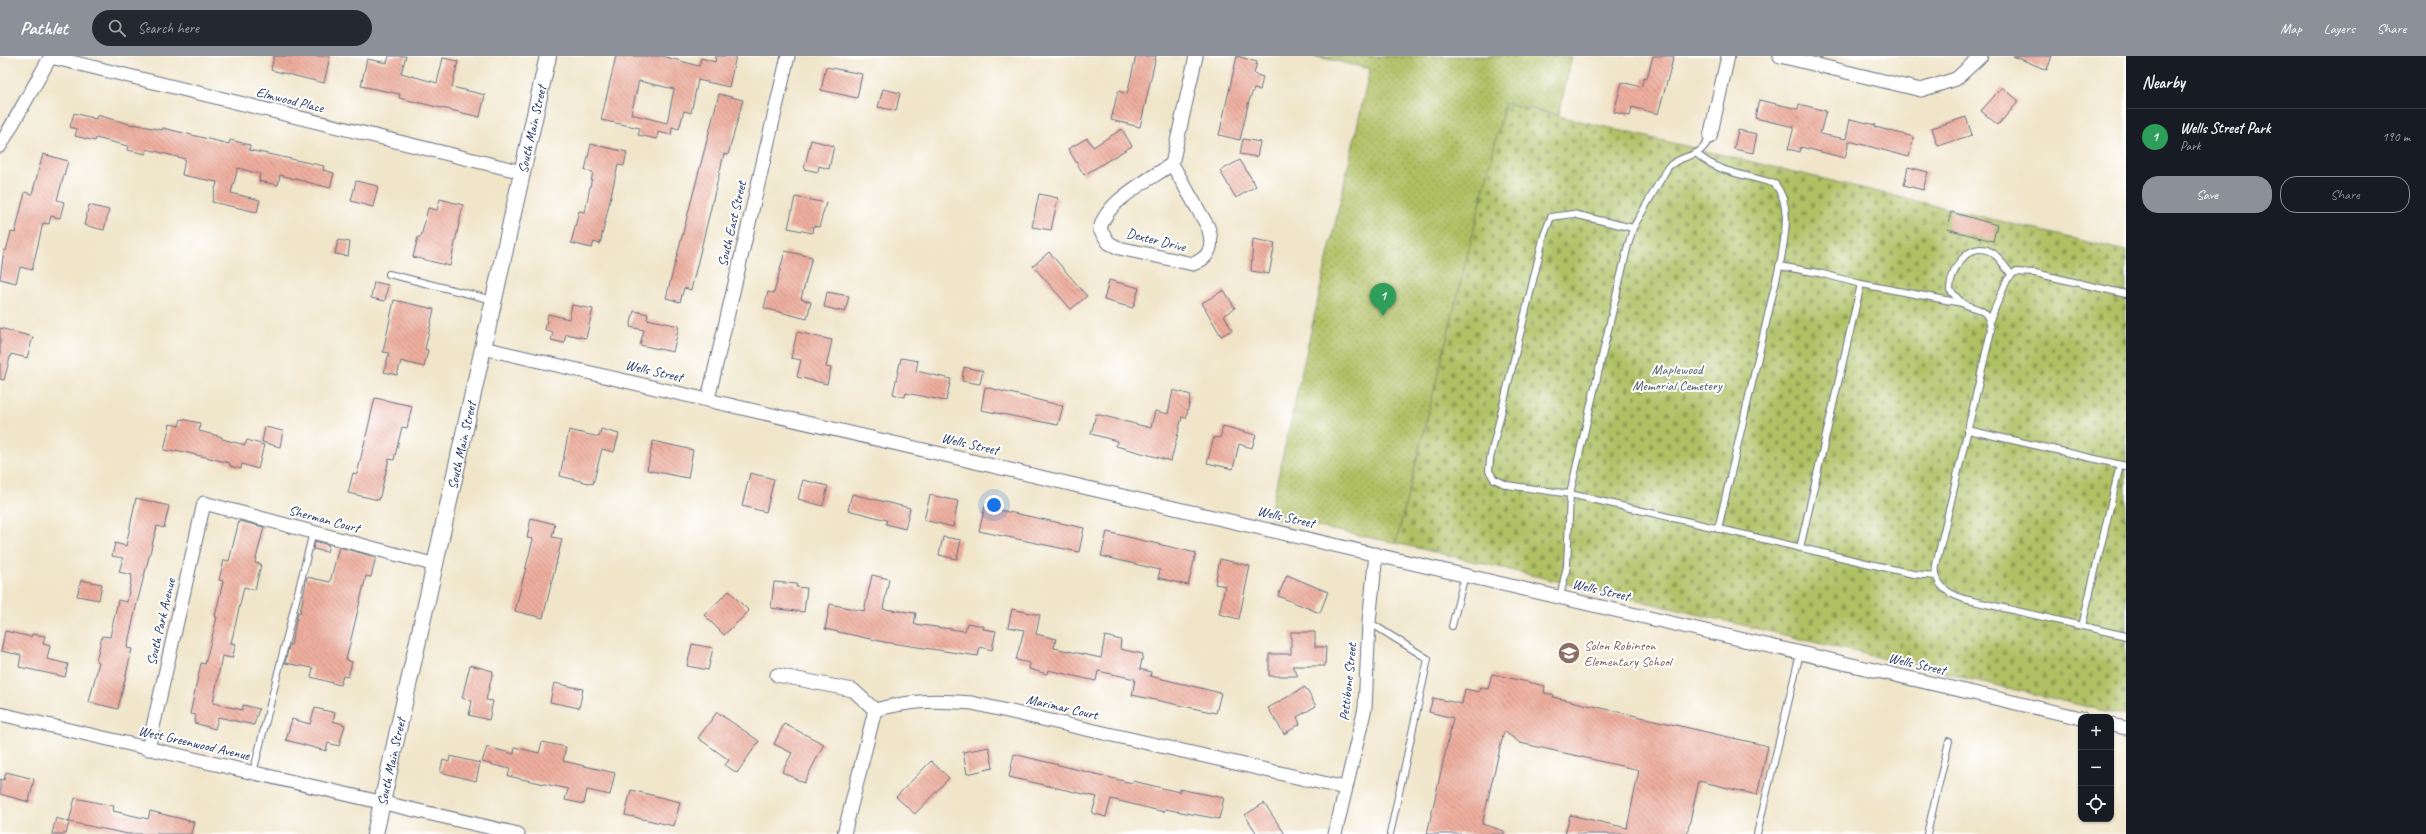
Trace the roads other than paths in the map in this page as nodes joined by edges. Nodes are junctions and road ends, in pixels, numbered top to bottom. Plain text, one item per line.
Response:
1 (51, 56) edge
2 (548, 56) edge
3 (788, 56) edge
4 (1196, 56) edge
5 (1728, 56) edge
6 (1780, 56) edge
7 (1981, 56) edge
8 (1710, 137) joint
9 (0, 146) edge
10 (1696, 154) junction
11 (1172, 164) junction
12 (522, 172) junction
13 (1632, 228) junction
14 (1779, 266) junction
15 (389, 274) dead end
16 (2011, 274) junction
17 (1861, 284) junction
18 (2126, 294) edge
19 (493, 300) junction
20 (1962, 303) junction
21 (1990, 320) junction
22 (483, 348) junction
23 (708, 399) junction
24 (1968, 430) junction
25 (2123, 466) edge
26 (1570, 494) junction
27 (204, 503) joint
28 (1718, 529) junction
29 (313, 532) junction
30 (1800, 548) junction
31 (1376, 554) junction
32 (436, 565) junction
33 (1465, 575) junction
34 (1936, 576) junction
35 (1560, 597) junction
36 (1369, 622) junction
37 (1452, 626) dead end
38 (2082, 626) junction
39 (2126, 636) edge
40 (1800, 653) junction
41 (777, 676) dead end
42 (875, 710) junction
43 (0, 714) edge
44 (2078, 717) edge
45 (2114, 726) edge
46 (2126, 728) edge
47 (1949, 741) dead end
48 (148, 749) junction
49 (253, 773) junction
50 (1345, 788) junction
51 (382, 803) junction
52 (375, 834) edge
53 (518, 834) edge
54 (844, 834) edge
55 (1335, 834) edge
56 (1390, 834) edge
57 (1757, 834) edge
58 (1927, 834) edge

1 - 9 street
1 - 12 street, Elmwood Place
2 - 12 street, South Main Street
3 - 23 street, South East Street
4 - 11 street
5 - 8 street
6 - 7 street
8 - 10 lane
10 - 13 lane
10 - 14 lane
11 - 11 street, Dexter Drive
12 - 19 street, South Main Street
13 - 26 lane
13 - 26 lane
14 - 17 lane
14 - 28 lane
15 - 19 lane
16 - 18 lane
16 - 20 lane
16 - 21 lane
17 - 20 lane
17 - 30 lane
19 - 22 street, South Main Street
20 - 21 lane
21 - 24 lane
22 - 23 street, Wells Street
22 - 32 street, South Main Street
23 - 31 street, Wells Street
24 - 25 lane
24 - 34 lane
25 - 38 lane
26 - 28 lane
26 - 35 lane
27 - 29 street, Sherman Court
27 - 48 street, South Park Avenue
28 - 30 lane
29 - 32 street, Sherman Court
29 - 49 lane
30 - 34 lane
31 - 33 street, Wells Street
31 - 36 street, Pettibone Street
32 - 51 street, South Main Street
33 - 35 street, Wells Street
33 - 37 lane
34 - 38 lane
35 - 40 street, Wells Street
36 - 50 street, Pettibone Street
36 - 56 lane
38 - 39 lane
40 - 44 street, Wells Street
40 - 57 lane
41 - 42 street
42 - 50 street, Marimar Court
42 - 54 street
43 - 48 street, West Greenwood Avenue
45 - 46 street
47 - 58 lane
48 - 49 street, West Greenwood Avenue
49 - 51 street, West Greenwood Avenue
50 - 55 street, Pettibone Street
51 - 52 street, South Main Street
51 - 53 street, West Greenwood Avenue

